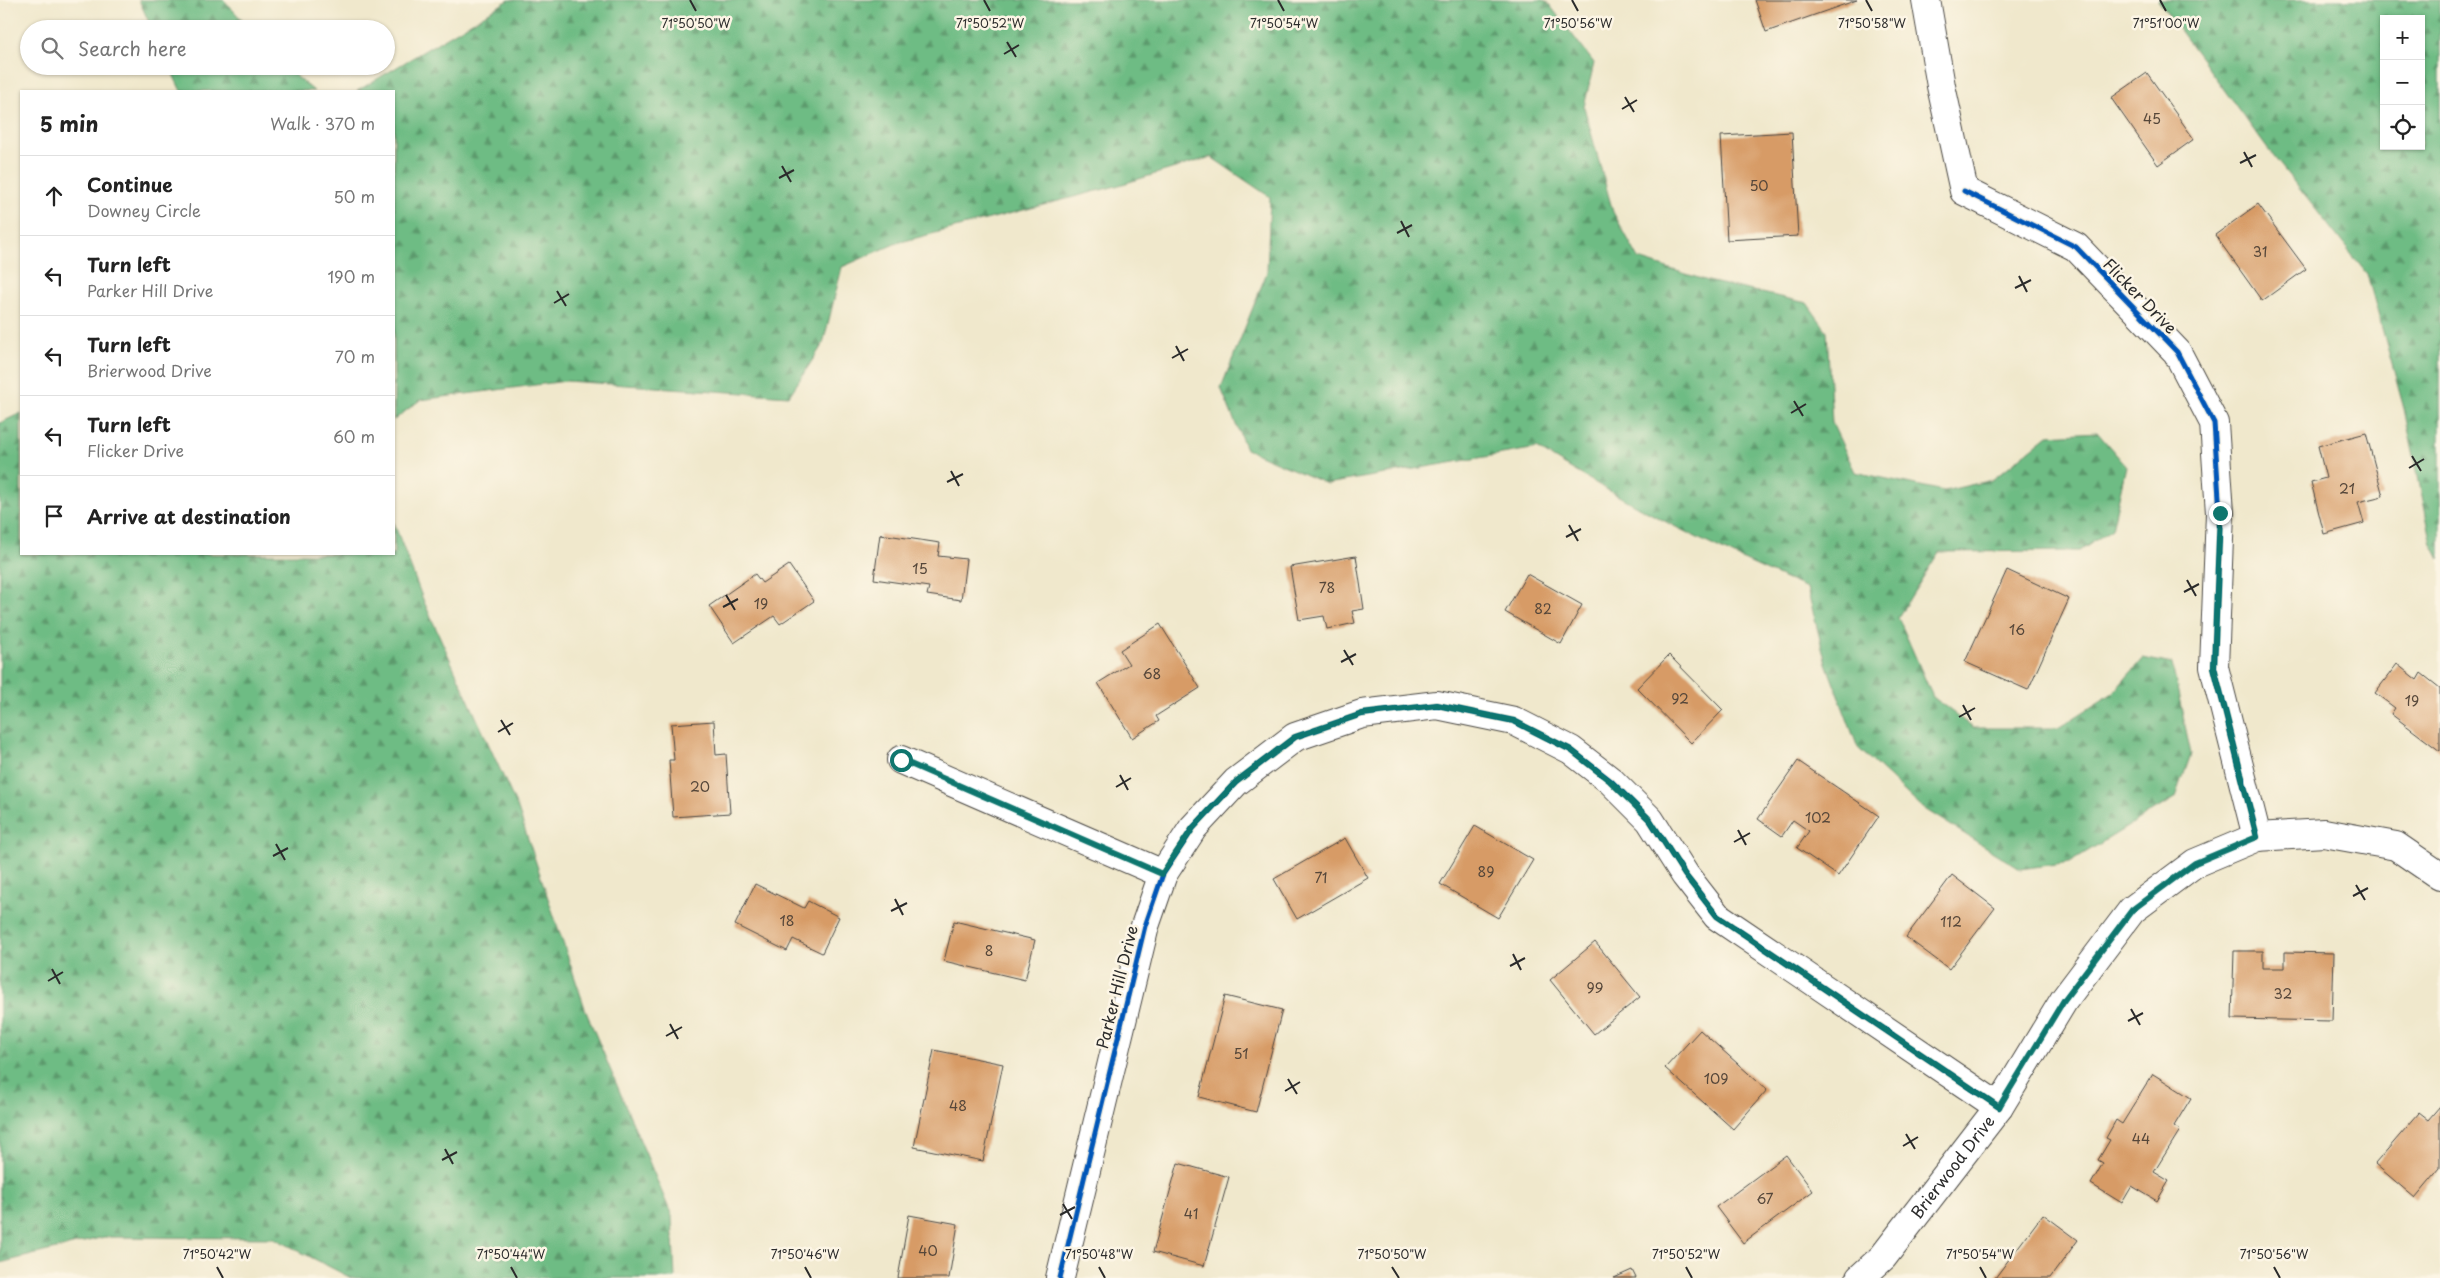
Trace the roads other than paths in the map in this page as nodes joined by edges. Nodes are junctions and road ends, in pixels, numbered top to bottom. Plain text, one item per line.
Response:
1 (1926, 0) edge
2 (901, 760) dead end
3 (2257, 837) junction
4 (1162, 874) junction
5 (2440, 876) edge
6 (1999, 1107) junction
7 (1060, 1278) edge
8 (1860, 1278) edge

1 - 3 street, Flicker Drive
2 - 4 street
3 - 5 street, Brierwood Drive
3 - 6 street, Brierwood Drive
4 - 6 street, Parker Hill Drive
4 - 7 street, Parker Hill Drive
6 - 8 street, Brierwood Drive

